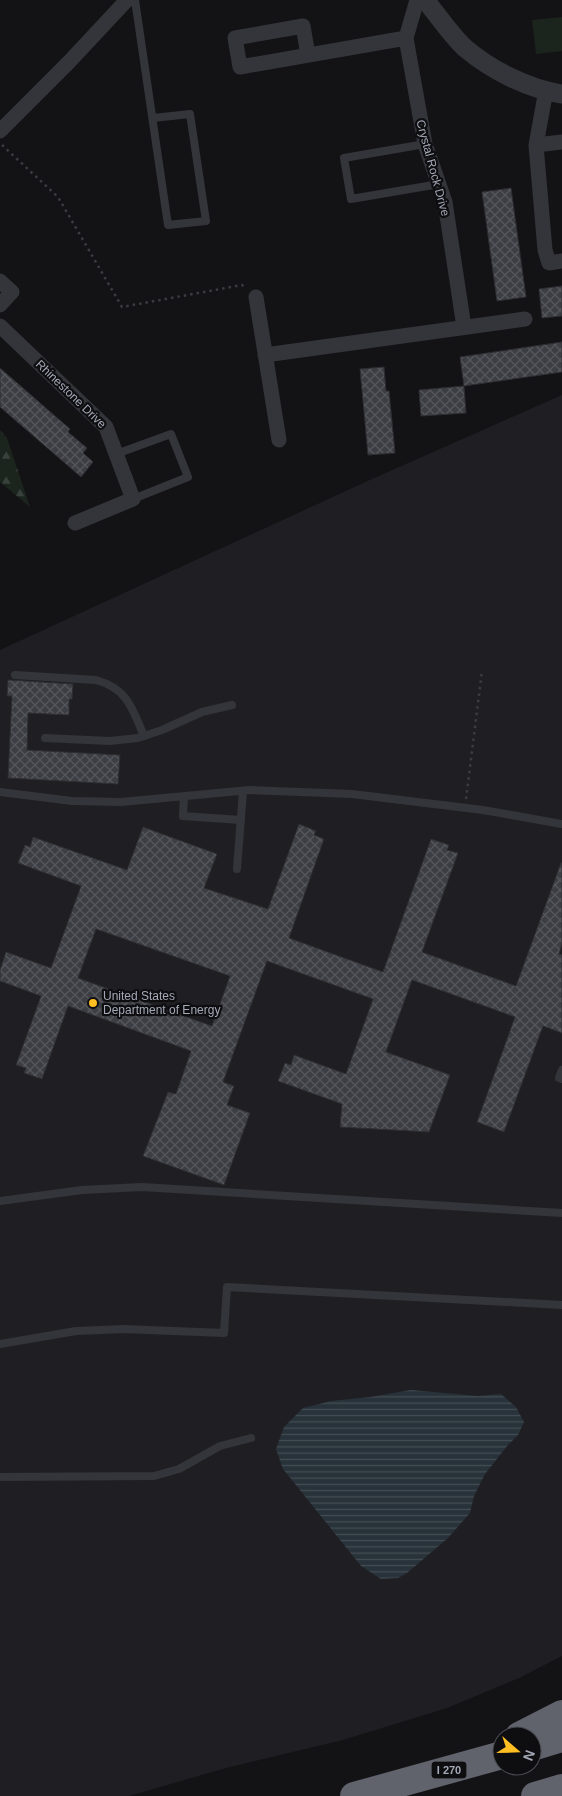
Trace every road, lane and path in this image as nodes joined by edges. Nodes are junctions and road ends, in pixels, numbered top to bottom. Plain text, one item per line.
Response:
1 (127, 0) edge
2 (135, 0) edge
3 (417, 0) edge
4 (425, 0) edge
5 (406, 38) junction
6 (308, 55) junction
7 (554, 92) edge
8 (152, 118) junction
9 (0, 131) edge
10 (562, 142) edge
11 (0, 143) edge
12 (425, 144) junction
13 (536, 145) junction
14 (439, 184) junction
15 (562, 261) edge
16 (0, 281) edge
17 (256, 297) joint
18 (0, 305) edge
19 (525, 319) dead end
20 (0, 326) edge
21 (464, 327) junction
22 (265, 355) junction
23 (279, 440) dead end
24 (116, 454) junction
25 (133, 499) junction
26 (75, 523) dead end
27 (482, 672) dead end
28 (15, 675) dead end
29 (232, 705) dead end
30 (144, 736) junction
31 (45, 738) dead end
32 (243, 791) junction
33 (0, 792) edge
34 (184, 796) junction
35 (464, 808) junction
36 (241, 820) junction
37 (562, 824) edge
38 (237, 869) dead end
39 (562, 1070) edge
40 (562, 1079) edge
41 (0, 1201) edge
42 (562, 1213) edge
43 (562, 1305) edge
44 (0, 1344) edge
45 (251, 1438) dead end
46 (0, 1478) edge
47 (562, 1714) edge
48 (539, 1726) edge
49 (562, 1738) edge
50 (542, 1744) edge
51 (492, 1748) edge
52 (492, 1758) edge
53 (396, 1785) junction
54 (562, 1788) edge
55 (354, 1796) edge
56 (535, 1796) edge

1 - 9 street
2 - 8 lane
3 - 5 street, Crystal Rock Drive
4 - 7 street
5 - 6 street
5 - 12 street, Crystal Rock Drive
6 - 6 street
7 - 13 street
8 - 8 lane
10 - 13 street
11 - 17 path
12 - 14 street, Crystal Rock Drive
12 - 14 lane
13 - 15 street
14 - 21 street, Crystal Rock Drive
16 - 18 street
17 - 22 street
19 - 21 street
20 - 24 street, Rhinestone Drive
21 - 22 street
22 - 23 street
24 - 25 street, Rhinestone Drive
24 - 25 lane
25 - 26 street
27 - 35 path
28 - 30 lane
29 - 30 lane
30 - 31 lane
32 - 34 lane
32 - 35 lane
32 - 36 lane
33 - 34 lane
34 - 36 lane
35 - 37 lane
36 - 38 lane
39 - 40 lane
41 - 42 lane
43 - 44 lane
45 - 46 lane
47 - 48 highway
49 - 50 highway
51 - 53 highway
52 - 53 highway, I 270
53 - 55 highway, I 270
54 - 56 highway

